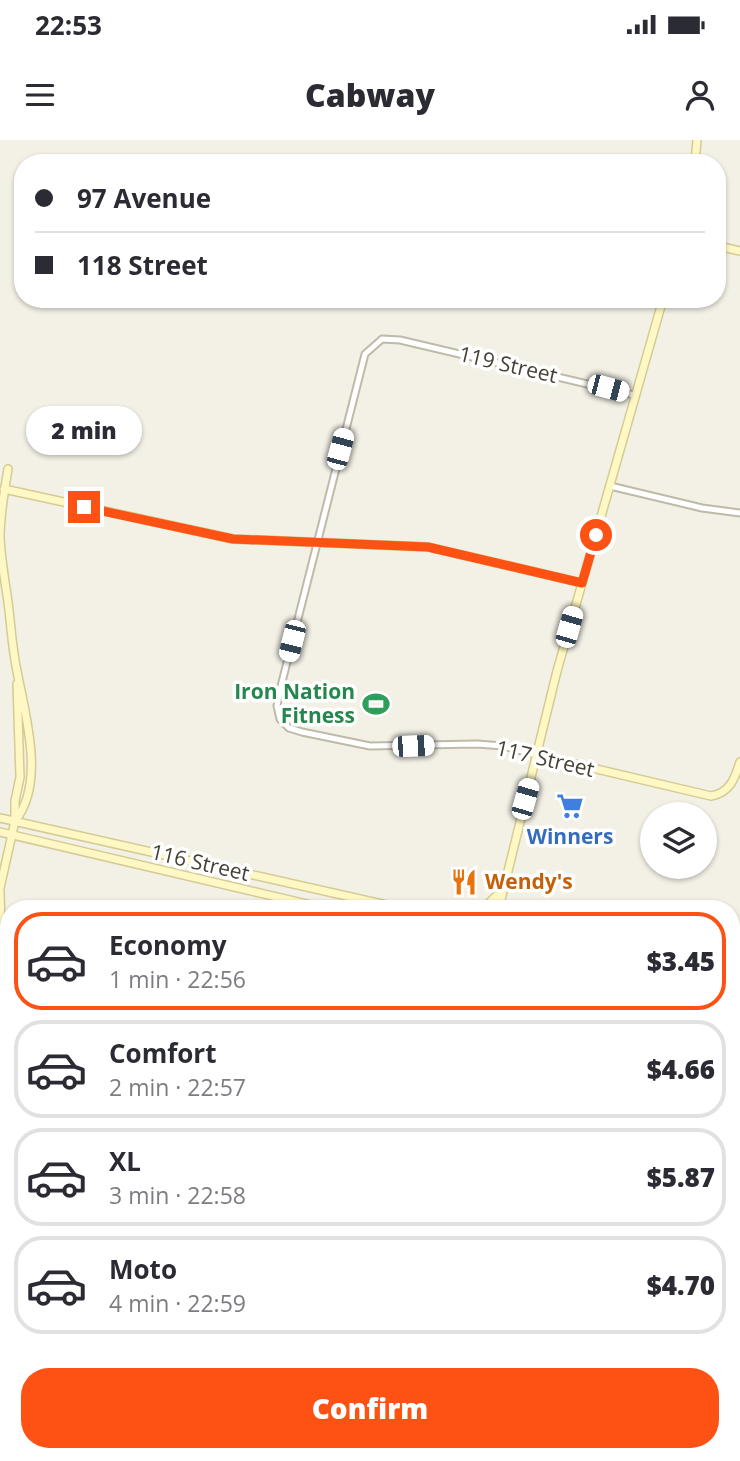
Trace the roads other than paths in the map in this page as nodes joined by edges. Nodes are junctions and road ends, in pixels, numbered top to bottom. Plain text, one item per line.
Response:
1 (660, 308) edge
2 (634, 395) junction
3 (8, 469) dead end
4 (610, 486) junction
5 (4, 489) junction
6 (740, 513) edge
7 (315, 543) junction
8 (582, 583) junction
9 (537, 755) junction
10 (740, 762) edge
11 (0, 818) edge
12 (15, 821) junction
13 (0, 832) edge
14 (12, 835) junction
15 (504, 888) junction
16 (0, 889) edge
17 (290, 900) edge
18 (365, 900) edge
19 (492, 900) edge
20 (501, 900) edge

1 - 2 street
2 - 4 street
2 - 7 street, 119 Street
3 - 5 street
4 - 6 street
4 - 8 street
5 - 7 street
5 - 12 street
7 - 8 street
7 - 9 street, 117 Street
8 - 9 street
9 - 10 street, 117 Street
9 - 15 street
11 - 12 street, 116 Street
12 - 14 street
12 - 18 street, 116 Street
13 - 14 street, 116 Street
14 - 16 street
14 - 17 street, 116 Street
15 - 19 street
15 - 20 street

